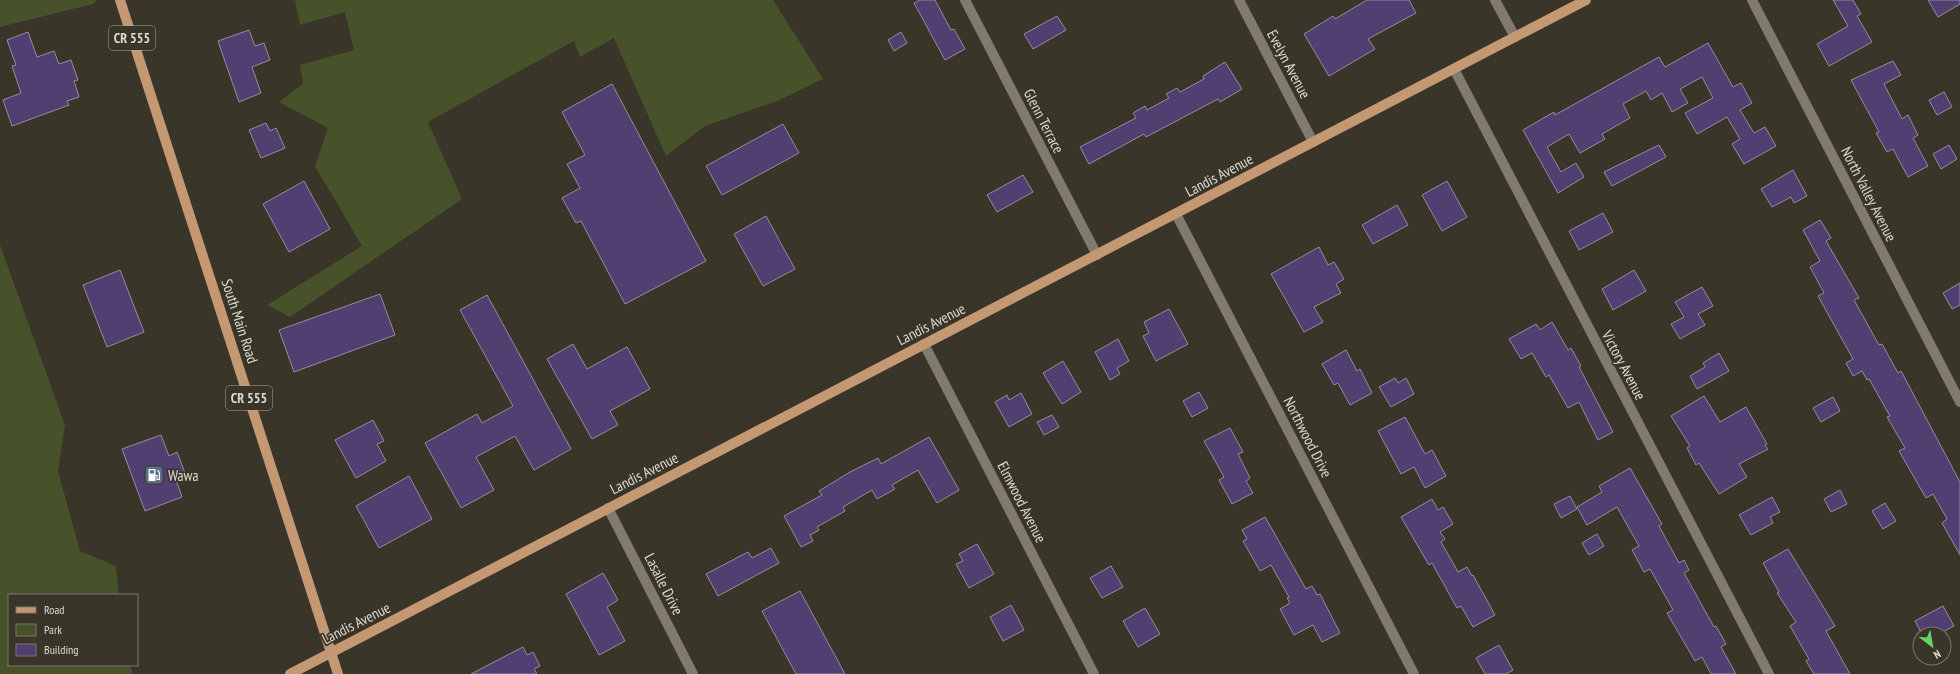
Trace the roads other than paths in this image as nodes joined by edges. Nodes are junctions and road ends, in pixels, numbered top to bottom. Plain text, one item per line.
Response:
1 (120, 0) edge
2 (965, 0) edge
3 (1239, 0) edge
4 (1495, 0) edge
5 (1586, 0) edge
6 (1752, 0) edge
7 (1515, 37) junction
8 (1454, 69) junction
9 (1313, 142) junction
10 (1176, 214) junction
11 (1097, 255) junction
12 (924, 344) junction
13 (1960, 402) edge
14 (608, 508) junction
15 (331, 652) junction
16 (290, 674) edge
17 (338, 674) edge
18 (693, 674) edge
19 (1094, 674) edge
20 (1414, 674) edge
21 (1770, 674) edge

1 - 15 main road, South Main Road / CR 555
2 - 11 street, Glenn Terrace
3 - 9 street, Evelyn Avenue
4 - 7 street
5 - 7 main road, Landis Avenue
6 - 13 street, North Valley Avenue
7 - 8 main road, Landis Avenue
8 - 9 main road, Landis Avenue
8 - 21 street, Victory Avenue
9 - 10 main road, Landis Avenue
10 - 11 main road, Landis Avenue
10 - 20 street, Northwood Drive
11 - 12 main road, Landis Avenue
12 - 14 main road, Landis Avenue
12 - 19 street, Elmwood Avenue
14 - 15 main road, Landis Avenue
14 - 18 street, Lasalle Drive
15 - 16 main road, Landis Avenue
15 - 17 main road, South Main Road

